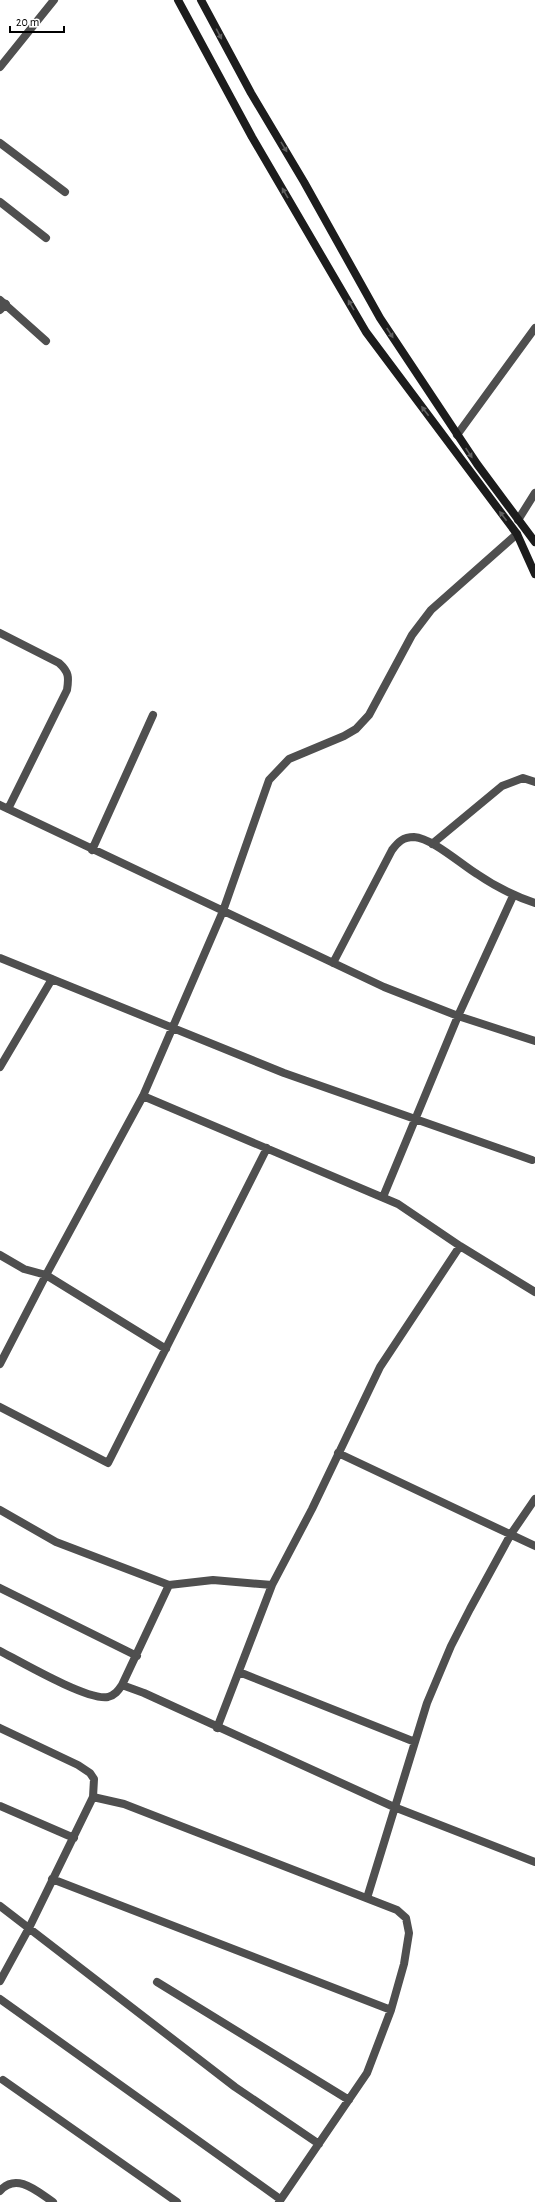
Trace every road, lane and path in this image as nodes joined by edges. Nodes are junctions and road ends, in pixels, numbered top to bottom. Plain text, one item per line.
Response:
1 (54, 0) edge
2 (178, 0) edge
3 (201, 0) edge
4 (0, 67) edge
5 (0, 143) edge
6 (65, 192) dead end
7 (0, 202) edge
8 (46, 238) dead end
9 (2, 305) edge
10 (535, 328) edge
11 (46, 341) dead end
12 (457, 434) junction
13 (535, 493) edge
14 (518, 520) junction
15 (517, 534) junction
16 (535, 542) edge
17 (535, 574) edge
18 (0, 633) edge
19 (153, 715) dead end
20 (535, 782) edge
21 (4, 807) edge
22 (432, 844) junction
23 (92, 850) junction
24 (513, 896) junction
25 (535, 903) edge
26 (223, 911) junction
27 (0, 958) edge
28 (333, 964) junction
29 (52, 979) junction
30 (458, 1016) junction
31 (172, 1028) junction
32 (535, 1041) edge
33 (0, 1067) edge
34 (143, 1096) junction
35 (416, 1118) junction
36 (267, 1148) junction
37 (532, 1160) dead end
38 (383, 1197) junction
39 (460, 1246) junction
40 (0, 1255) edge
41 (46, 1275) junction
42 (535, 1292) edge
43 (166, 1349) junction
44 (3, 1350) edge
45 (0, 1364) edge
46 (0, 1407) edge
47 (338, 1453) junction
48 (535, 1499) edge
49 (0, 1510) edge
50 (511, 1534) junction
51 (535, 1546) edge
52 (169, 1585) junction
53 (272, 1585) junction
54 (0, 1588) edge
55 (0, 1651) edge
56 (136, 1656) junction
57 (239, 1672) junction
58 (122, 1685) junction
59 (0, 1728) edge
60 (217, 1728) junction
61 (415, 1742) junction
62 (93, 1797) junction
63 (0, 1806) edge
64 (394, 1807) junction
65 (74, 1838) junction
66 (535, 1862) edge
67 (52, 1879) junction
68 (367, 1898) junction
69 (0, 1906) edge
70 (29, 1928) junction
71 (0, 1981) edge
72 (157, 1982) dead end
73 (0, 1999) edge
74 (391, 2010) junction
75 (3, 2080) dead end
76 (349, 2100) junction
77 (319, 2144) junction
78 (0, 2190) edge
79 (279, 2201) edge
80 (53, 2202) edge
81 (177, 2202) edge

1 - 4 street
15 -> 2 main road
3 -> 12 main road
5 - 6 street
7 - 8 street
9 - 11 street
10 - 12 street
12 -> 14 main road
13 - 14 street
14 - 16 main road
15 - 17 main road
15 - 26 street
18 - 21 street
19 - 23 street
20 - 22 street
21 - 23 street
22 - 24 street
22 - 28 street
23 - 26 street
24 - 25 street
24 - 30 street
26 - 28 street
26 - 31 street
27 - 29 street
28 - 30 street
29 - 31 street
29 - 33 street
30 - 32 street
30 - 35 street
31 - 34 street
31 - 35 street
34 - 36 street
34 - 41 street
35 - 37 street
35 - 38 street
36 - 38 street
36 - 43 street
38 - 39 street
39 - 42 street
39 - 47 street
40 - 41 street
41 - 43 street
41 - 44 street
43 - 46 street
44 - 45 street
47 - 50 street
47 - 53 street
48 - 50 street
49 - 52 street
50 - 51 street
50 - 61 street
52 - 53 street
52 - 56 street
53 - 57 street
54 - 56 street
55 - 58 street
56 - 58 street
57 - 60 street
57 - 61 street
58 - 60 street
59 - 62 street
60 - 64 street
61 - 64 street
62 - 65 street
62 - 68 street
63 - 65 street
64 - 66 street
64 - 68 street
65 - 67 street
67 - 70 street
67 - 74 street
68 - 74 street
69 - 70 street
70 - 71 street
70 - 77 street
72 - 76 street
73 - 79 street
74 - 76 street
75 - 81 street
76 - 77 street
77 - 79 street
78 - 80 street

